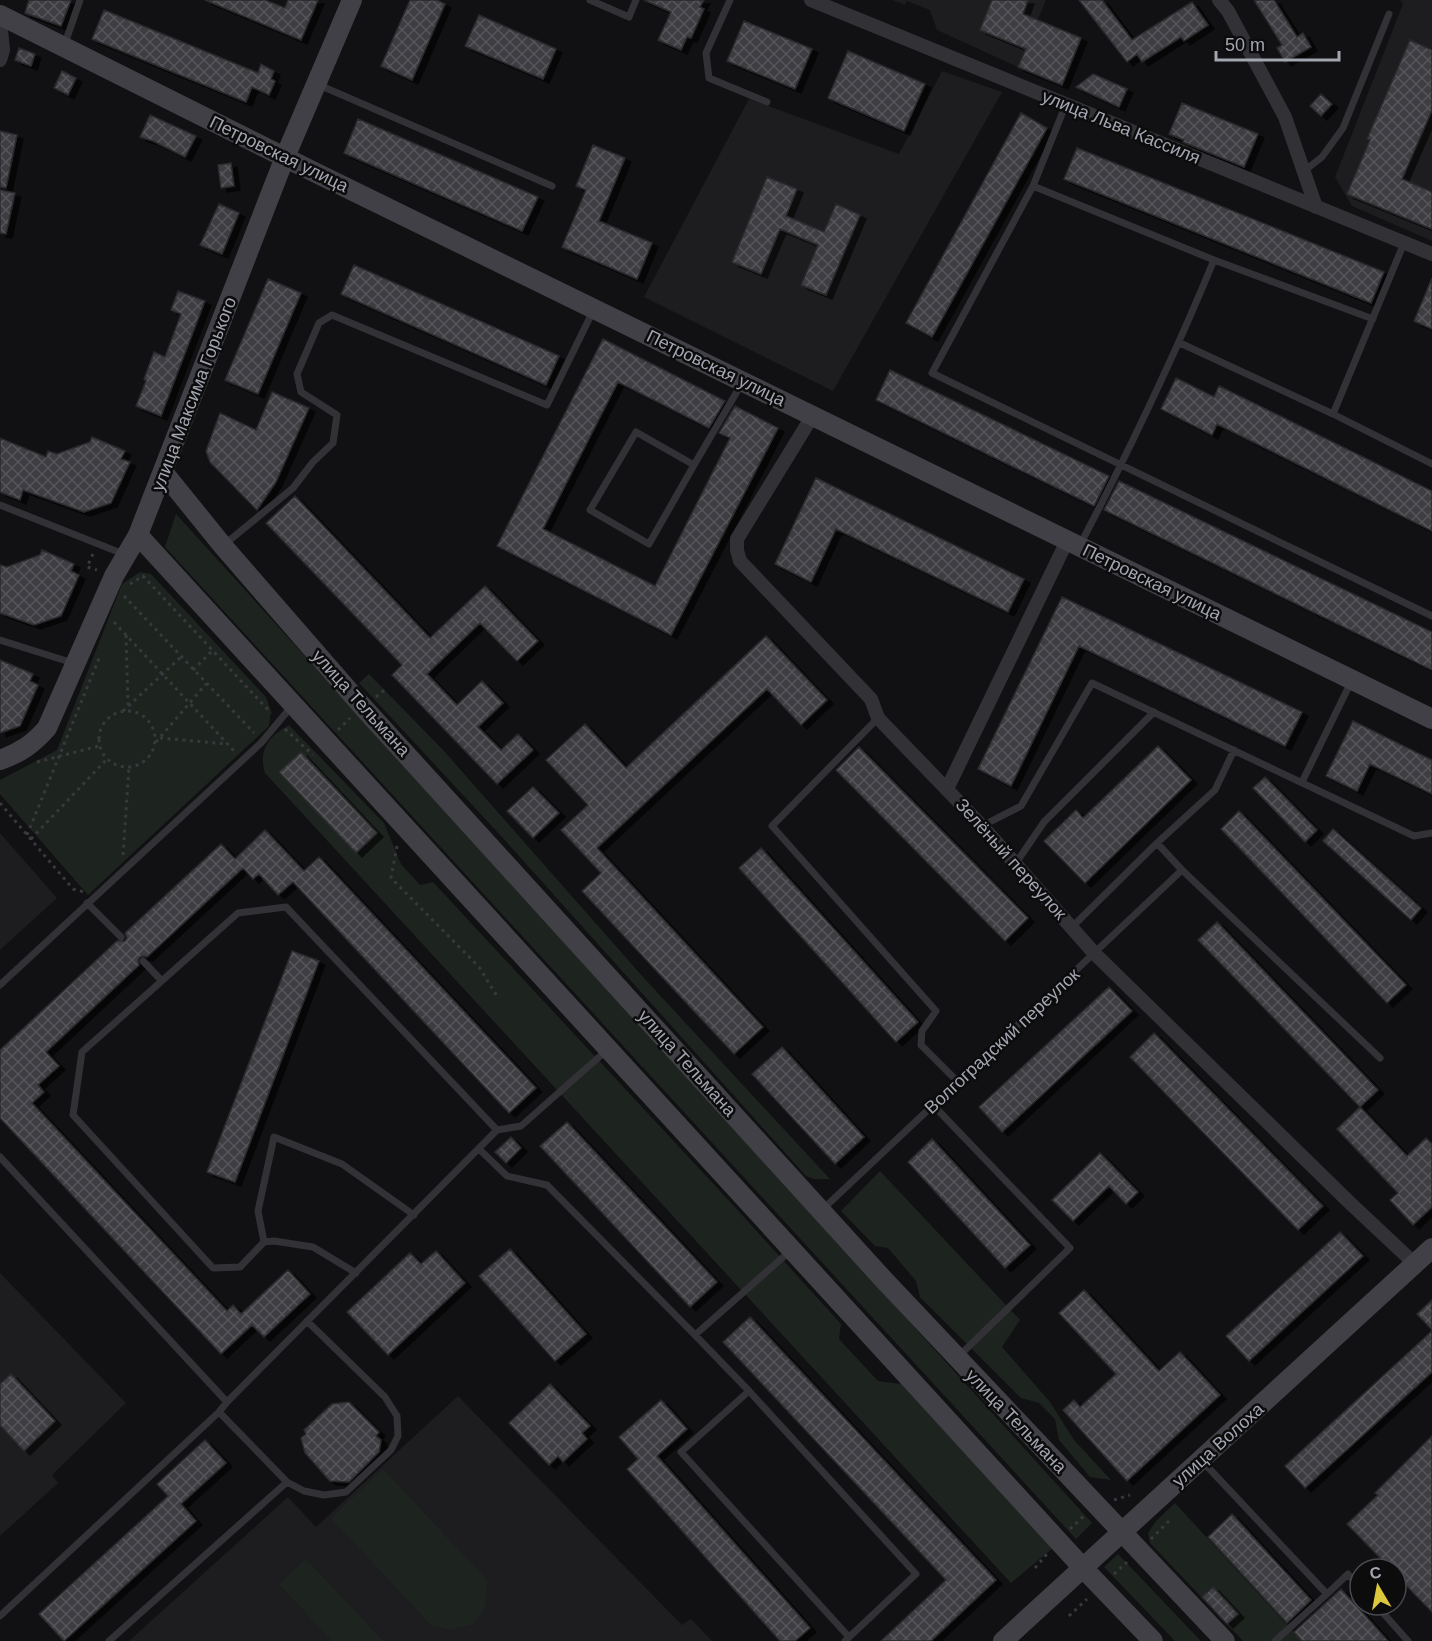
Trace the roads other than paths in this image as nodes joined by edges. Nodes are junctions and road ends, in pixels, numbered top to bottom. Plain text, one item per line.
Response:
1 (3, 0) edge
2 (80, 0) edge
3 (352, 0) edge
4 (590, 0) edge
5 (636, 0) edge
6 (730, 0) edge
7 (811, 0) edge
8 (1219, 0) edge
9 (0, 14) edge
10 (1389, 14) dead end
11 (0, 20) edge
12 (63, 47) junction
13 (0, 60) edge
14 (316, 84) junction
15 (767, 102) dead end
16 (1066, 104) junction
17 (285, 158) junction
18 (1304, 171) junction
19 (552, 186) dead end
20 (1034, 186) junction
21 (1316, 207) junction
22 (1404, 243) junction
23 (1432, 254) edge
24 (1214, 260) junction
25 (594, 309) junction
26 (1374, 319) junction
27 (1180, 343) junction
28 (743, 381) junction
29 (1333, 414) junction
30 (813, 415) junction
31 (1123, 464) junction
32 (1432, 464) edge
33 (694, 465) junction
34 (164, 473) junction
35 (0, 505) edge
36 (138, 536) junction
37 (1073, 544) junction
38 (223, 546) junction
39 (126, 555) junction
40 (1432, 616) edge
41 (0, 640) edge
42 (75, 664) junction
43 (1352, 680) junction
44 (293, 705) junction
45 (1154, 712) junction
46 (878, 718) junction
47 (1432, 719) edge
48 (1234, 750) junction
49 (0, 760) edge
50 (1302, 782) junction
51 (947, 789) junction
52 (982, 826) junction
53 (1432, 833) edge
54 (1157, 843) junction
55 (1016, 863) junction
56 (1182, 870) junction
57 (87, 903) junction
58 (1072, 927) junction
59 (120, 937) dead end
60 (1095, 953) junction
61 (143, 961) dead end
62 (161, 980) junction
63 (0, 985) edge
64 (608, 1049) junction
65 (1380, 1058) dead end
66 (958, 1082) junction
67 (933, 1105) junction
68 (497, 1130) junction
69 (479, 1149) junction
70 (0, 1157) edge
71 (821, 1211) junction
72 (414, 1215) junction
73 (264, 1242) junction
74 (1432, 1248) edge
75 (791, 1250) junction
76 (1415, 1263) junction
77 (357, 1273) junction
78 (307, 1321) junction
79 (695, 1335) junction
80 (957, 1358) junction
81 (749, 1391) junction
82 (228, 1402) junction
83 (219, 1412) junction
84 (1201, 1461) junction
85 (287, 1482) junction
86 (1122, 1533) junction
87 (1083, 1568) junction
88 (1348, 1574) edge
89 (1327, 1594) junction
90 (0, 1616) edge
91 (1387, 1617) edge
92 (847, 1639) edge
93 (109, 1641) edge
94 (1004, 1641) edge
95 (1153, 1641) edge
96 (1225, 1641) edge
97 (1275, 1641) edge
98 (1408, 1641) edge

1 - 9 street
2 - 12 lane
3 - 14 main road, улица Максима Горького
4 - 5 lane
6 - 15 lane
7 - 16 street, улица Льва Кассиля
8 - 18 street
9 - 12 main road, Петровская улица
10 - 18 lane
11 - 13 street
12 - 17 main road, Петровская улица
14 - 17 main road, улица Максима Горького
14 - 19 lane
16 - 20 lane
16 - 21 street, улица Льва Кассиля
17 - 25 main road, Петровская улица
17 - 34 main road, улица Максима Горького
18 - 21 street
20 - 24 lane
20 - 31 lane
21 - 22 street, улица Льва Кассиля
22 - 23 street, улица Льва Кассиля
22 - 26 lane
24 - 26 lane
24 - 27 lane
25 - 28 main road, Петровская улица
25 - 38 lane
26 - 29 lane
27 - 29 lane
27 - 31 lane
28 - 30 main road, Петровская улица
28 - 33 lane
29 - 32 lane
30 - 37 main road, Петровская улица
30 - 46 street, Зелёный переулок
31 - 37 lane
31 - 40 lane
33 - 33 lane
34 - 36 main road, улица Максима Горького
34 - 38 main road, улица Тельмана
35 - 39 lane
36 - 39 main road, улица Максима Горького
36 - 44 main road
37 - 43 main road, Петровская улица
37 - 51 street
38 - 71 main road, улица Тельмана
39 - 42 main road, улица Максима Горького
41 - 42 lane
42 - 49 main road, улица Максима Горького
43 - 47 main road, Петровская улица
43 - 50 lane
44 - 57 lane
44 - 64 main road
45 - 48 lane
45 - 52 lane
45 - 55 lane
46 - 51 street, Зелёный переулок
46 - 66 lane
48 - 50 lane
48 - 54 lane
50 - 53 lane
51 - 52 street, Зелёный переулок
52 - 55 street, Зелёный переулок
54 - 56 lane
54 - 58 lane
55 - 58 street, Зелёный переулок
56 - 60 lane, Волгоградский переулок
56 - 65 lane
57 - 59 lane
57 - 63 lane
58 - 60 street, Зелёный переулок
60 - 66 lane, Волгоградский переулок
60 - 76 street, Зелёный переулок
61 - 62 lane
62 - 68 lane
62 - 73 lane
64 - 68 lane
64 - 75 main road
66 - 67 lane, Волгоградский переулок
67 - 71 lane, Волгоградский переулок
67 - 80 lane
68 - 69 lane
69 - 72 lane
69 - 79 lane
70 - 82 lane
71 - 80 main road, улица Тельмана
72 - 73 lane
72 - 77 lane
73 - 77 lane
74 - 76 main road, улица Волоха
75 - 79 lane
75 - 87 main road
76 - 84 main road, улица Волоха
77 - 78 lane
78 - 82 lane
78 - 85 lane
79 - 81 lane
80 - 86 main road, улица Тельмана
81 - 92 lane
81 - 92 lane
82 - 83 lane
83 - 85 lane
83 - 90 lane
84 - 86 main road, улица Волоха
84 - 89 lane
85 - 93 lane
86 - 87 main road, улица Волоха
86 - 96 main road, улица Тельмана
87 - 94 main road, улица Волоха
87 - 95 main road
88 - 89 lane
89 - 97 lane
91 - 98 lane

